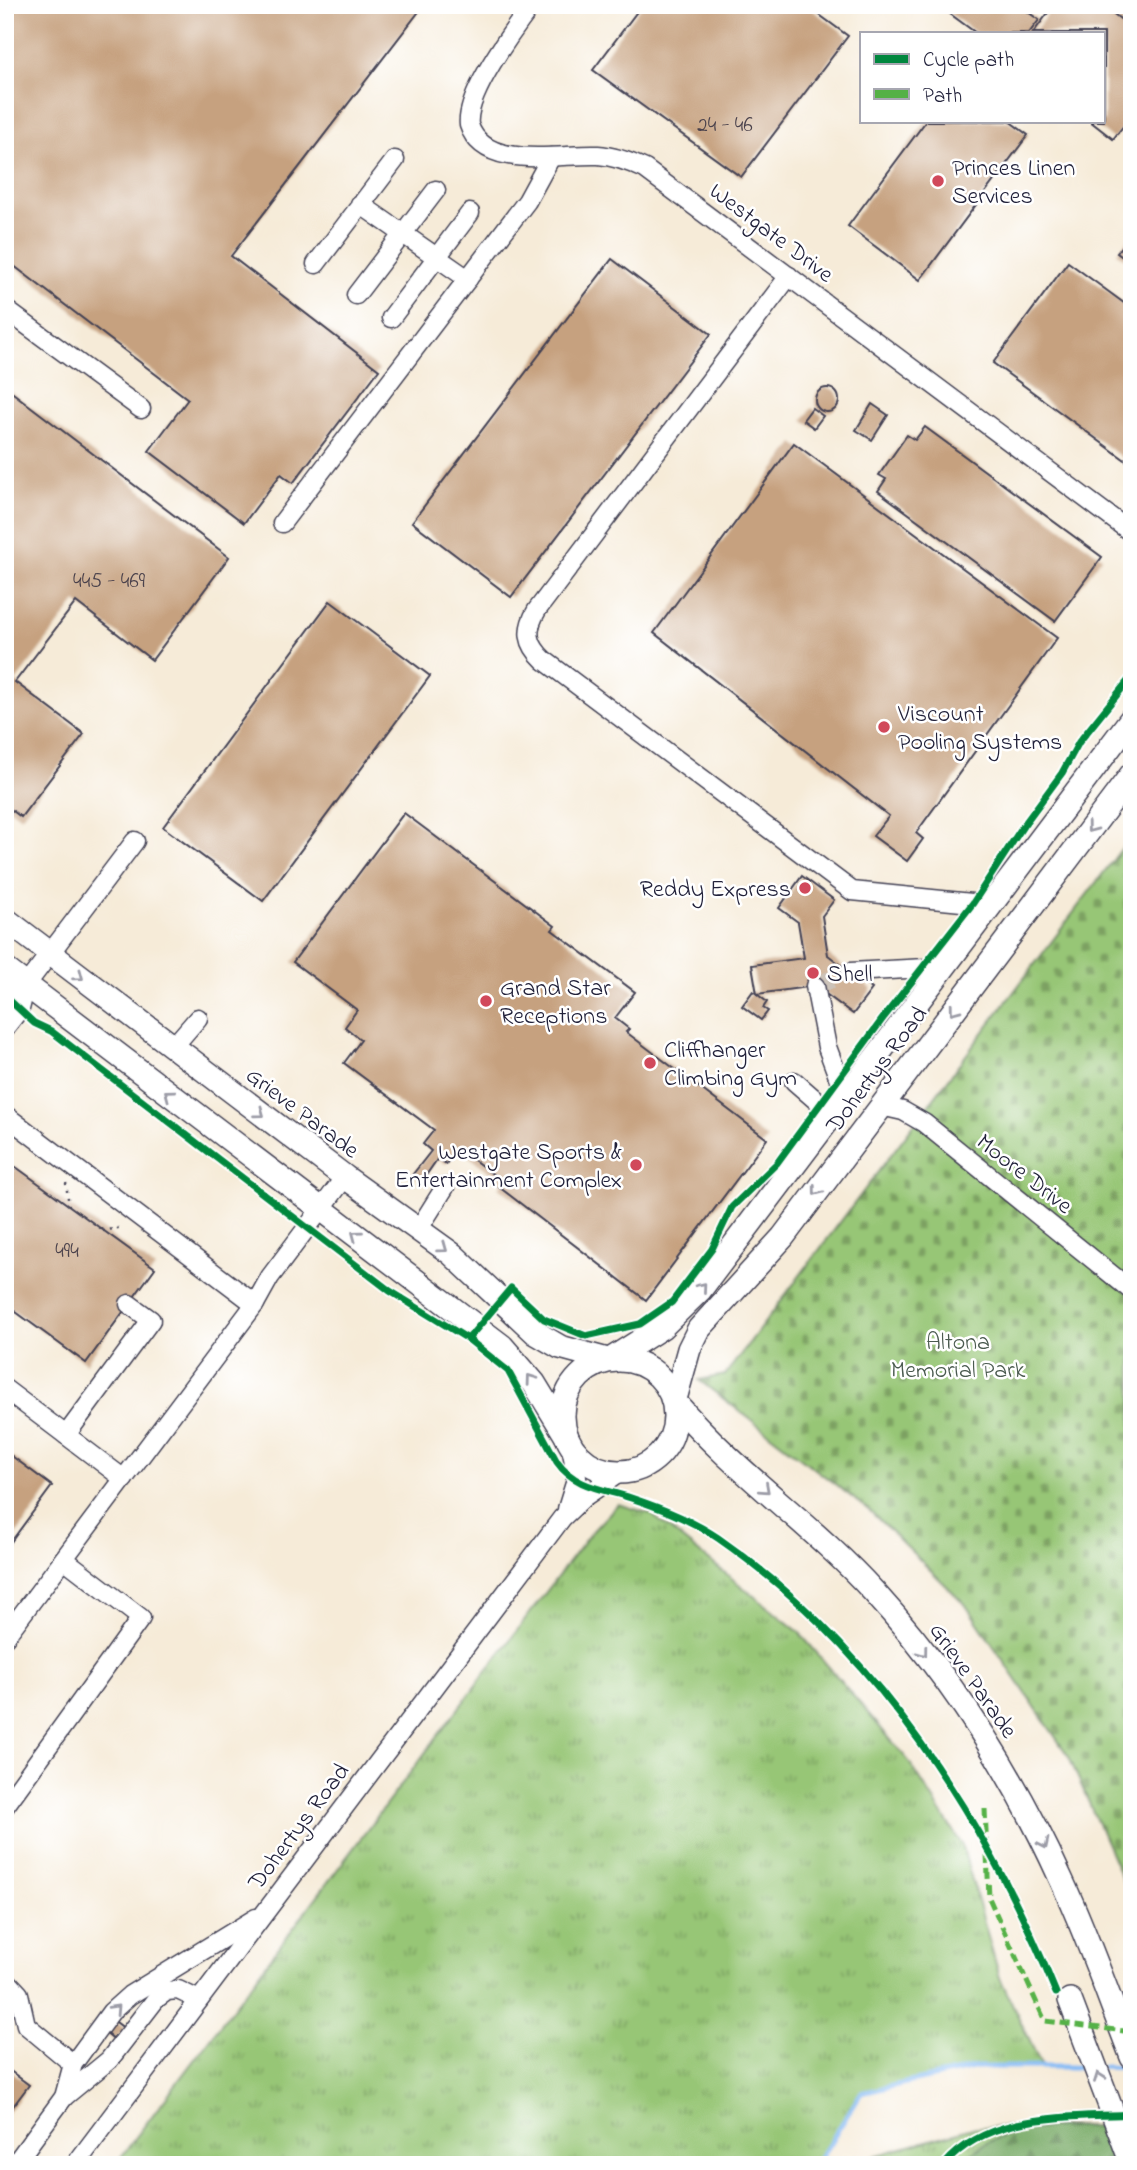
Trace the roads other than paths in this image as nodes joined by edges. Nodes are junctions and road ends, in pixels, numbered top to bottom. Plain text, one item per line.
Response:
1 (532, 5) edge
2 (551, 157) junction
3 (395, 160) dead end
4 (436, 190) dead end
5 (360, 204) junction
6 (470, 213) dead end
7 (402, 234) junction
8 (437, 258) junction
9 (316, 264) dead end
10 (789, 276) junction
11 (468, 279) junction
12 (356, 295) dead end
13 (5, 309) edge
14 (391, 318) dead end
15 (141, 409) dead end
16 (282, 523) dead end
17 (1132, 533) edge
18 (1132, 718) edge
19 (1132, 774) edge
20 (135, 841) dead end
21 (992, 905) junction
22 (5, 919) edge
23 (50, 954) junction
24 (945, 967) junction
25 (5, 969) edge
26 (850, 972) tunnel mouth
27 (815, 986) dead end
28 (16, 989) edge
29 (198, 1018) dead end
30 (5, 1028) edge
31 (173, 1047) junction
32 (794, 1081) dead end
33 (881, 1106) junction
34 (840, 1107) junction
35 (5, 1115) edge
36 (345, 1177) junction
37 (445, 1187) dead end
38 (321, 1209) junction
39 (418, 1230) junction
40 (1132, 1291) edge
41 (129, 1304) dead end
42 (255, 1304) junction
43 (609, 1360) junction
44 (5, 1389) edge
45 (675, 1400) junction
46 (66, 1435) junction
47 (568, 1440) junction
48 (624, 1472) junction
49 (124, 1479) junction
50 (562, 1518) junction
51 (64, 1559) junction
52 (5, 1637) edge
53 (5, 1806) edge
54 (270, 1907) junction
55 (5, 1979) edge
56 (199, 2000) junction
57 (1070, 2000) dead end
58 (1132, 2057) edge
59 (73, 2064) junction
60 (64, 2096) junction
61 (1132, 2164) edge
62 (14, 2165) edge
63 (75, 2165) edge

1 - 2 street, Westgate Drive
2 - 10 street, Westgate Drive
2 - 11 street
3 - 5 street
4 - 7 street
5 - 7 street
5 - 9 street
6 - 8 street
7 - 8 street
7 - 12 street
8 - 11 street
8 - 14 street
10 - 17 street, Westgate Drive
10 - 21 street
11 - 16 street
13 - 15 street
18 - 21 main road, Dohertys Road
19 -> 33 main road, Dohertys Road
20 - 23 street
21 - 24 main road, Dohertys Road
22 - 23 main road, Grieve Parade
23 - 28 street
23 -> 31 main road, Grieve Parade
24 - 26 street
24 - 34 main road, Dohertys Road
25 - 28 main road
27 - 34 street
28 - 30 street
38 -> 28 main road
29 - 31 street
31 -> 36 main road, Grieve Parade
32 - 34 street
33 - 40 street, Moore Drive
33 -> 45 main road, Dohertys Road
43 -> 34 main road, Dohertys Road
35 - 42 street
36 - 38 street
36 - 39 main road, Grieve Parade
37 - 39 street
38 - 42 street
47 -> 38 main road
39 -> 43 main road, Grieve Parade
41 - 46 street
42 - 49 street
43 - 45 main road
43 - 47 main road
44 - 46 street
45 - 48 main road
45 -> 58 main road, Grieve Parade
46 - 49 street
47 - 48 main road
47 - 50 street, Dohertys Road
48 - 50 street, Dohertys Road
49 - 51 street
50 - 54 street, Dohertys Road
51 - 52 street
51 - 53 street
54 - 56 street, Dohertys Road
59 -> 54 street
55 - 59 street
56 - 60 street
56 - 63 street, Dohertys Road
61 -> 57 main road
59 - 60 street
60 - 62 street

